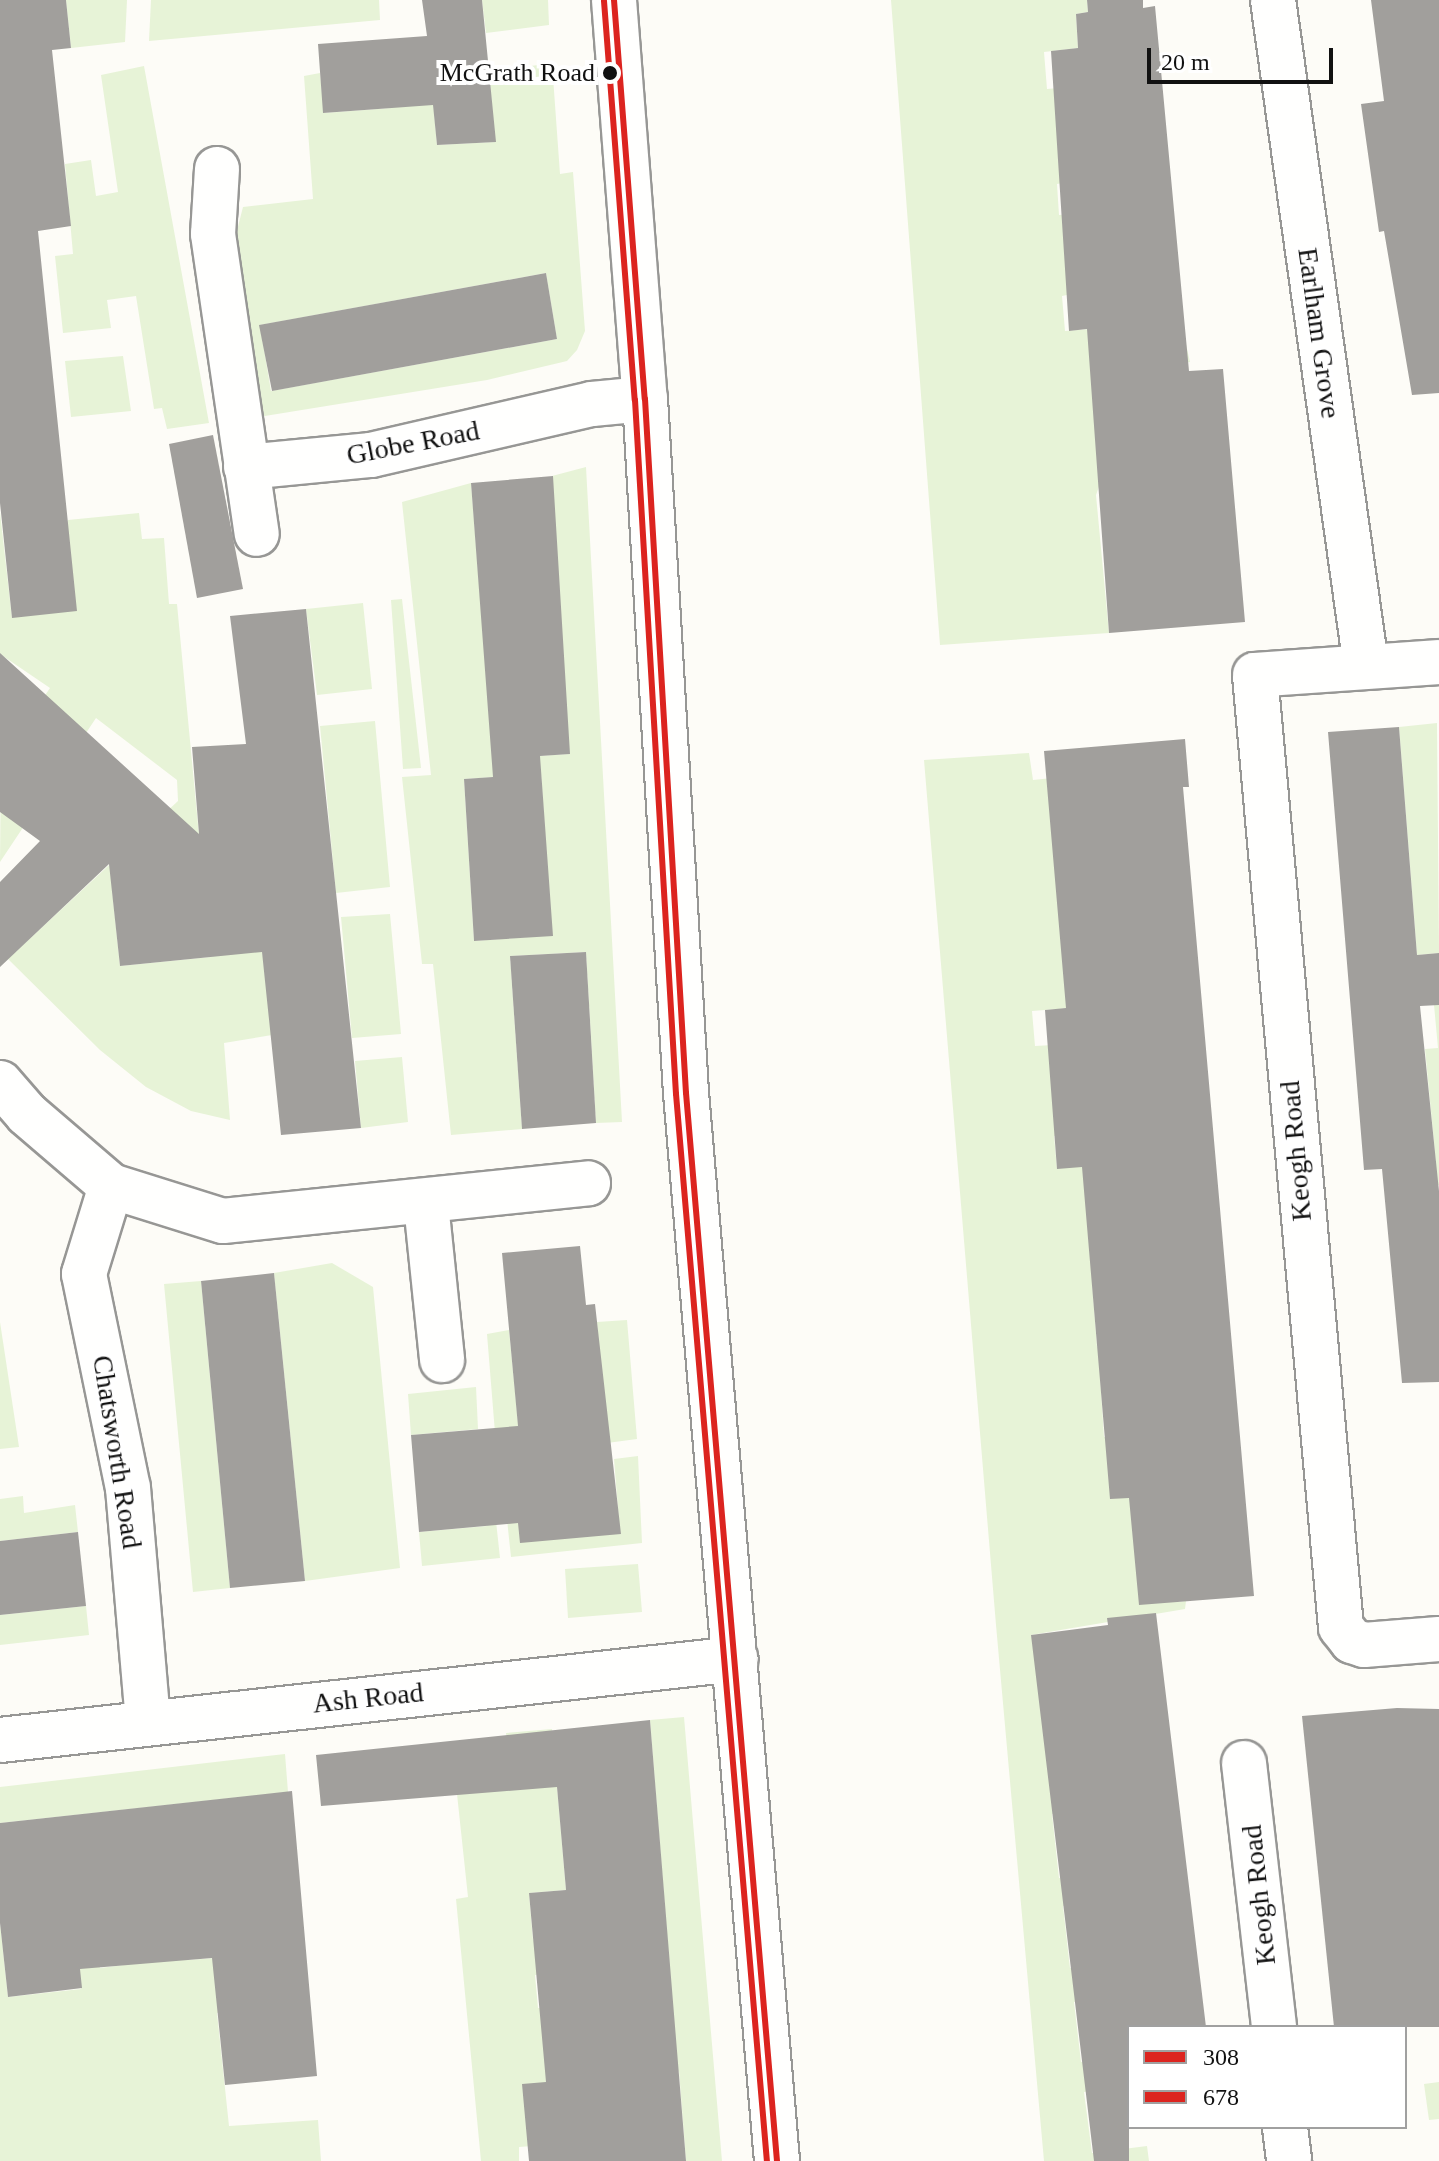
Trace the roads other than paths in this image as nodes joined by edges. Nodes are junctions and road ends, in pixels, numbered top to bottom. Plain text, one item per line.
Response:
1 (614, 0) edge
2 (1273, 0) edge
3 (217, 169) dead end
4 (645, 399) junction
5 (246, 467) junction
6 (257, 534) dead end
7 (1439, 662) edge
8 (1366, 666) junction
9 (0, 1083) edge
10 (588, 1183) dead end
11 (111, 1186) junction
12 (426, 1204) junction
13 (442, 1360) dead end
14 (1439, 1639) edge
15 (736, 1659) junction
16 (148, 1723) junction
17 (0, 1740) edge
18 (1244, 1763) dead end
19 (1274, 2025) edge
20 (1285, 2129) edge
21 (777, 2161) edge
22 (1289, 2161) edge

1 - 4 street
2 - 8 street, Earlham Grove
3 - 5 street
4 - 5 street, Globe Road
4 - 15 street
5 - 6 street
7 - 8 street
8 - 14 street, Keogh Road
9 - 11 street
10 - 12 street
11 - 12 street
11 - 16 street, Chatsworth Road
12 - 13 street
15 - 16 street, Ash Road
15 - 21 street
16 - 17 street, Ash Road
18 - 19 street, Keogh Road
20 - 22 street

